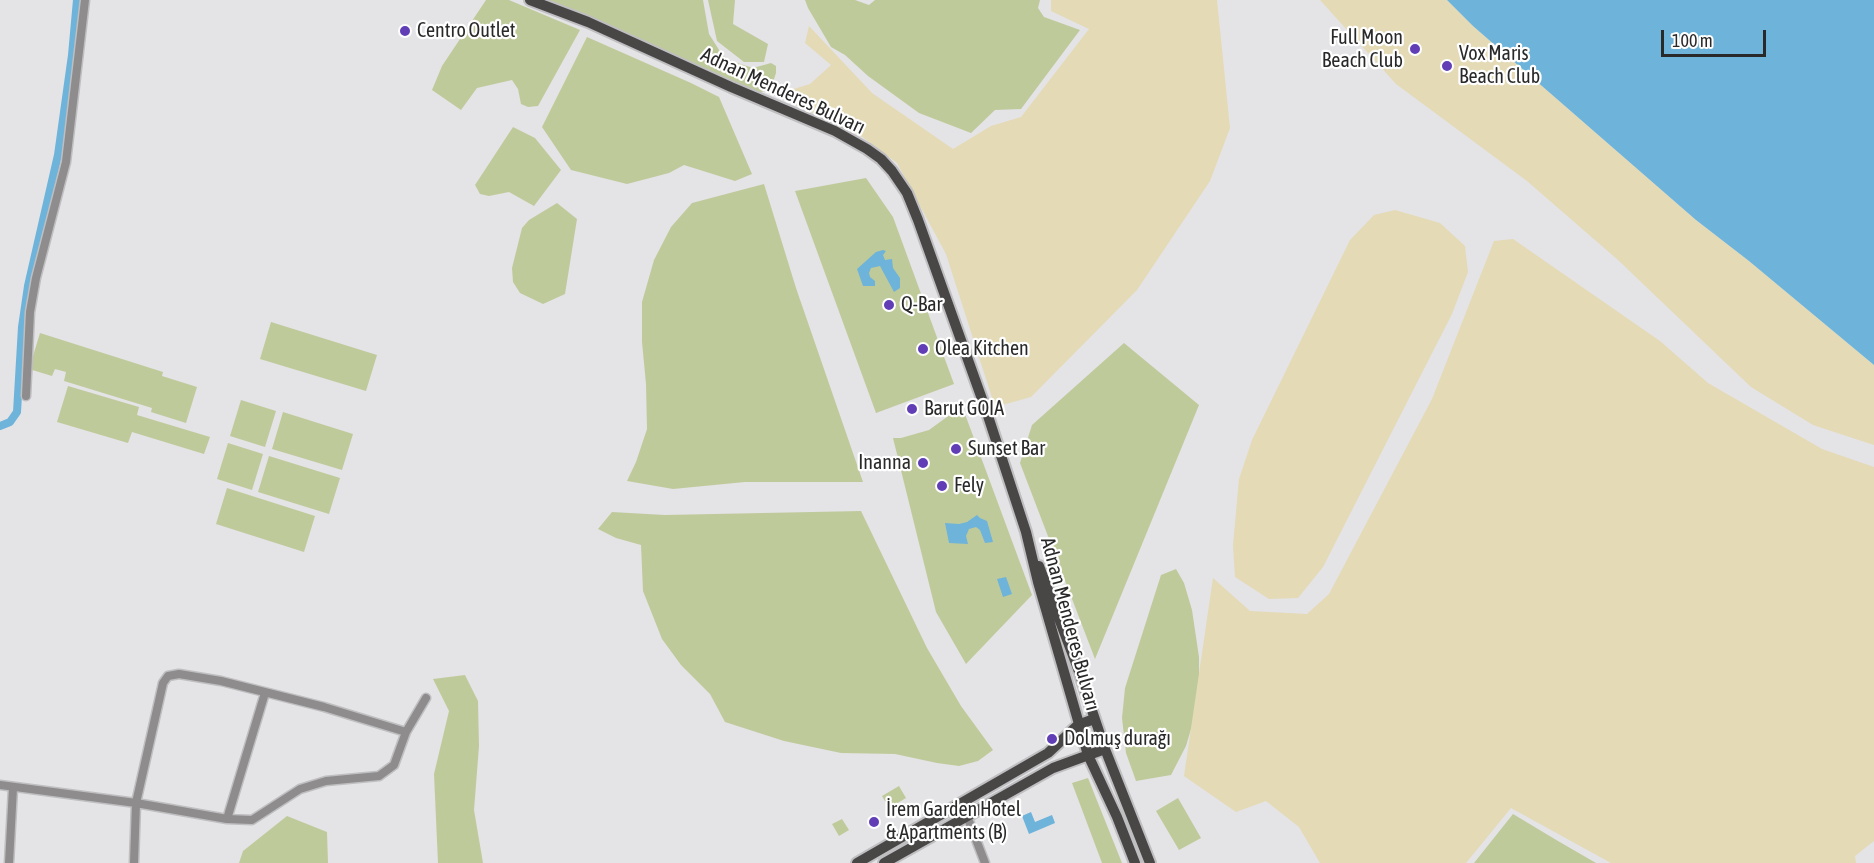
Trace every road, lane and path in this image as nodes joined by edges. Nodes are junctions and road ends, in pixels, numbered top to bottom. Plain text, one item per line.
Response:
1 (85, 0) edge
2 (530, 0) edge
3 (26, 396) dead end
4 (1026, 532) junction
5 (265, 693) junction
6 (426, 698) dead end
7 (1094, 719) junction
8 (1078, 725) junction
9 (406, 732) junction
10 (1105, 749) junction
11 (1088, 755) junction
12 (0, 785) edge
13 (13, 788) junction
14 (136, 803) junction
15 (967, 816) junction
16 (226, 819) junction
17 (9, 863) edge
18 (134, 863) edge
19 (857, 863) edge
20 (884, 863) edge
21 (985, 863) edge
22 (1135, 863) edge
23 (1150, 863) edge

1 - 3 street
2 - 4 main road, Adnan Menderes Bulvarı
4 - 7 main road, Adnan Menderes Bulvarı
4 - 8 main road, Adnan Menderes Bulvarı
5 - 9 street
5 - 14 street
5 - 16 street
6 - 9 street
7 - 8 main road
7 - 10 main road, Adnan Menderes Bulvarı
8 - 11 main road, Adnan Menderes Bulvarı
8 - 19 main road
9 - 16 street
10 - 11 main road
10 - 23 main road
11 - 15 main road
11 - 22 main road
12 - 13 street
13 - 14 street
13 - 17 street
14 - 16 street
14 - 18 street
15 - 20 main road
15 - 21 street

